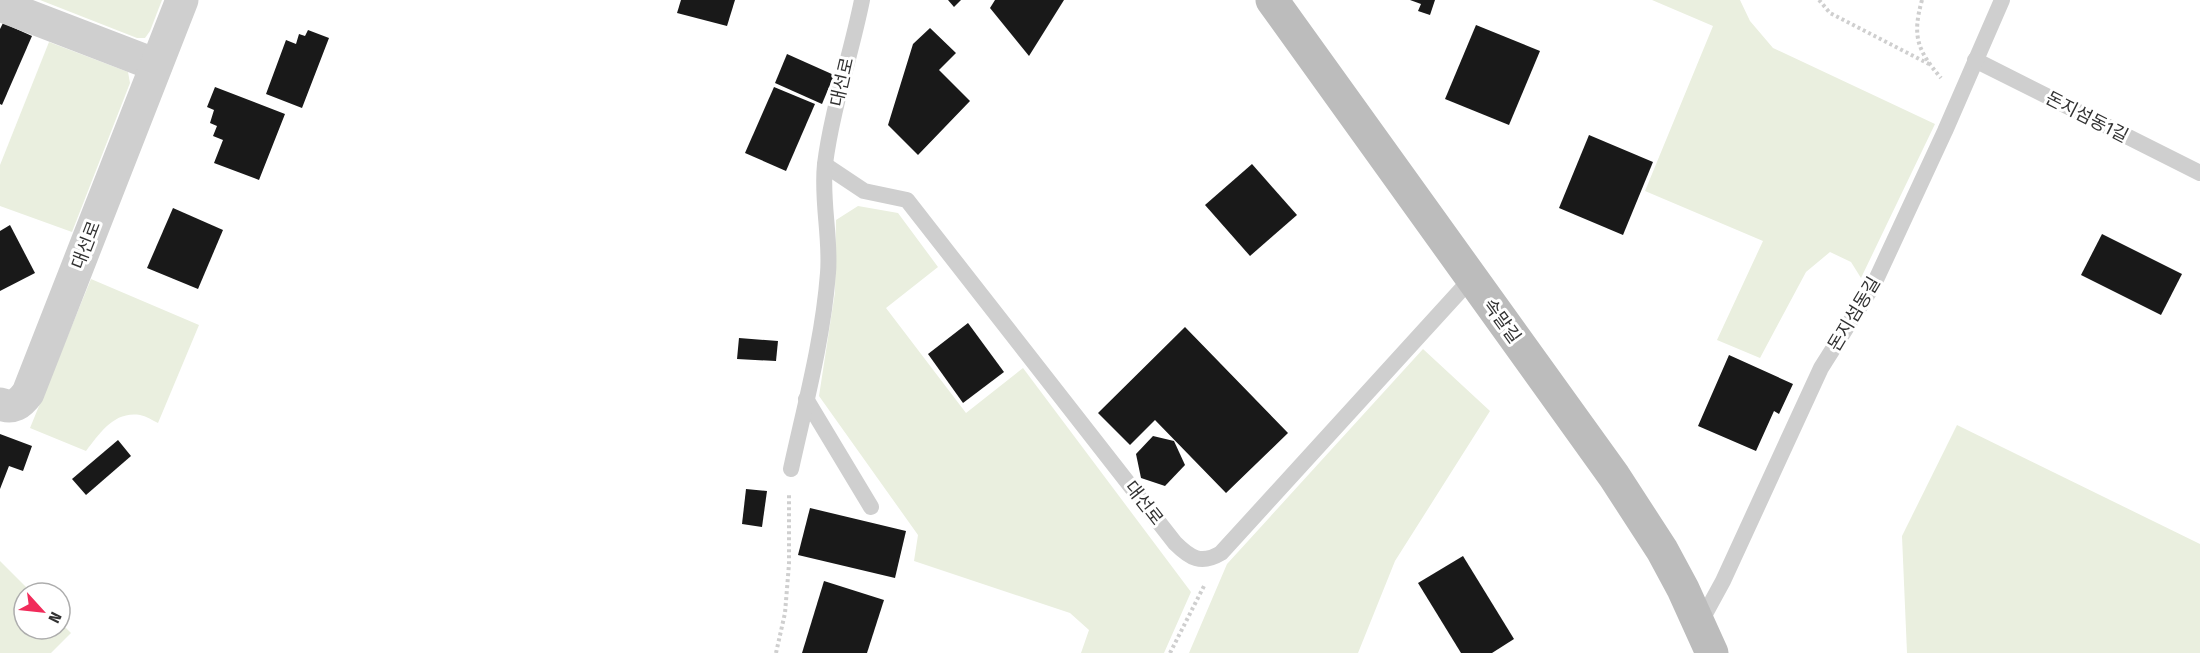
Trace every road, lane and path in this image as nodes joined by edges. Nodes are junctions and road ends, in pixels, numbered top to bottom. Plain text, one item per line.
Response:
1 (182, 0) edge
2 (862, 0) edge
3 (1272, 0) edge
4 (1819, 0) edge
5 (1922, 0) edge
6 (2002, 0) edge
7 (0, 5) edge
8 (1975, 60) junction
9 (1929, 64) junction
10 (156, 65) junction
11 (1960, 96) junction
12 (825, 165) junction
13 (2200, 173) edge
14 (1471, 279) junction
15 (806, 399) junction
16 (0, 404) edge
17 (791, 469) joint
18 (871, 507) dead end
19 (1221, 553) junction
20 (1705, 639) edge
21 (776, 653) edge
22 (1170, 653) edge

1 - 10 street, 대선로
2 - 12 lane, 대선로
3 - 14 street, 속말길
4 - 9 path
5 - 9 path
6 - 8 lane, 돈지섬동길
7 - 10 street
8 - 11 lane, 돈지섬동길
8 - 13 lane, 돈지섬동1길
9 - 11 path
10 - 16 street, 대선로
11 - 20 lane, 돈지섬동길
12 - 15 lane, 대선로
12 - 19 lane, 대선로
14 - 19 lane
14 - 20 street, 속말길
15 - 17 lane, 대선로
15 - 18 lane
17 - 21 path
19 - 22 path

